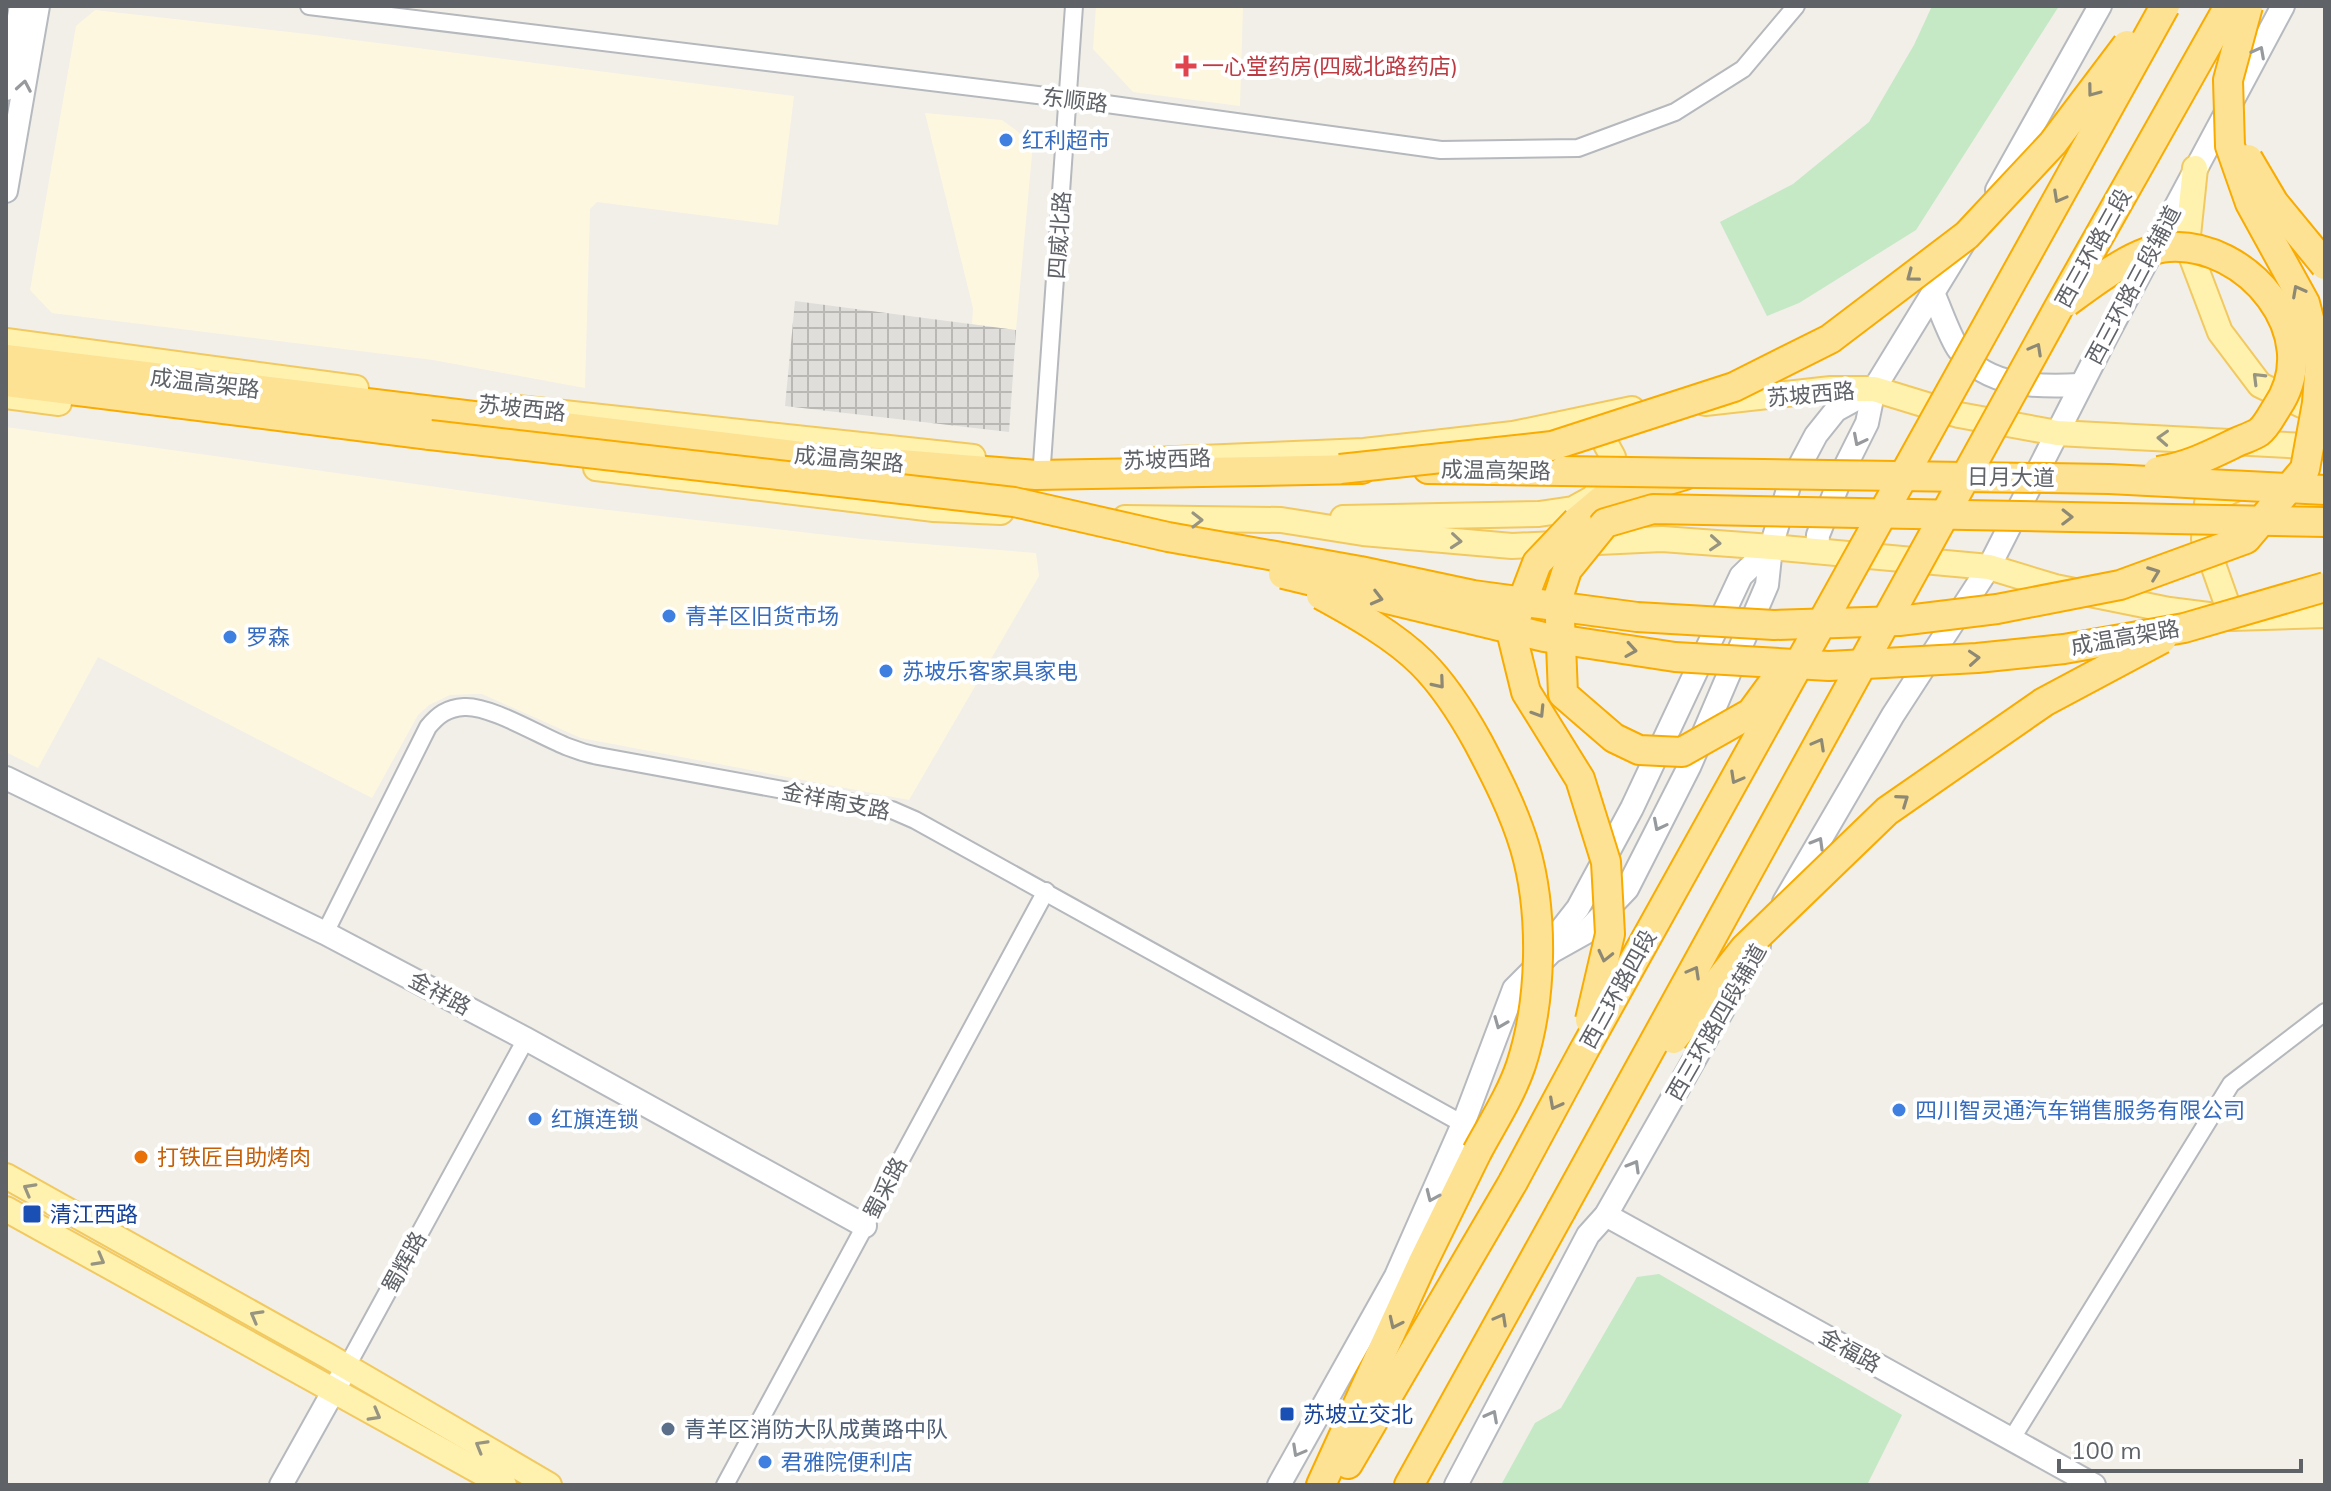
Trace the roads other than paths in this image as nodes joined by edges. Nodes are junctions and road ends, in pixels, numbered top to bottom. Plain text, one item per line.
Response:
1 (21, 6) edge
2 (38, 6) edge
3 (309, 6) edge
4 (1074, 6) edge
5 (1796, 6) edge
6 (2100, 6) edge
7 (2156, 6) edge
8 (2165, 6) edge
9 (2229, 6) edge
10 (2248, 6) edge
11 (2283, 6) edge
12 (2228, 85) junction
13 (6, 89) edge
14 (1070, 99) junction
15 (2195, 168) junction
16 (6, 191) edge
17 (2325, 265) edge
18 (1933, 293) junction
19 (2059, 307) junction
20 (6, 341) edge
21 (6, 359) edge
22 (6, 382) edge
23 (2080, 385) junction
24 (1874, 389) junction
25 (6, 396) edge
26 (2325, 416) edge
27 (1574, 421) junction
28 (2057, 433) junction
29 (2325, 447) edge
30 (1042, 464) junction
31 (2325, 466) edge
32 (1340, 469) junction
33 (1697, 472) junction
34 (2109, 479) junction
35 (2325, 490) edge
36 (1281, 520) junction
37 (2325, 522) edge
38 (1168, 537) junction
39 (1771, 547) junction
40 (1817, 552) junction
41 (1989, 567) junction
42 (1285, 575) junction
43 (2325, 587) edge
44 (1840, 592) junction
45 (2325, 615) edge
46 (2232, 618) junction
47 (2184, 628) junction
48 (6, 778) edge
49 (1046, 891) junction
50 (325, 933) junction
51 (1527, 976) junction
52 (2325, 1012) edge
53 (526, 1039) junction
54 (1583, 1052) junction
55 (1622, 1103) junction
56 (1463, 1124) junction
57 (6, 1176) edge
58 (6, 1209) edge
59 (1606, 1215) junction
60 (865, 1226) junction
61 (346, 1368) junction
62 (333, 1392) junction
63 (2011, 1440) junction
64 (281, 1485) edge
65 (504, 1485) edge
66 (549, 1485) edge
67 (725, 1485) edge
68 (1279, 1485) edge
69 (1321, 1485) edge
70 (1336, 1485) edge
71 (1409, 1485) edge
72 (1456, 1485) edge
73 (2094, 1485) edge

1 - 13 main road
16 -> 2 main road
3 - 14 street, 东顺路
4 - 14 street, 四威北路
5 - 14 street, 东顺路
6 - 18 main road
7 -> 32 highway, bridge
8 -> 44 highway, 西三环路四段, bridge
9 - 19 highway, 西三环路三段, bridge
10 - 12 highway, bridge
15 -> 11 main road, 西三环路三段辅道
12 - 17 highway, bridge
38 -> 12 highway, bridge
14 - 30 street, 四威北路
15 - 23 main road, 西三环路三段辅道
26 -> 15 main road
18 - 23 main road
18 - 24 main road
19 - 34 highway, bridge
55 -> 19 highway, 西三环路三段, bridge
20 - 30 main road, 苏坡西路
21 - 32 highway, 成温高架路
22 - 38 highway, 成温高架路, bridge
23 - 28 main road, 西三环路三段辅道
24 - 27 main road, 苏坡西路
24 - 28 main road, 苏坡西路
24 - 39 main road
24 -> 40 main road
25 -> 36 main road
27 - 30 main road, 苏坡西路
27 - 36 main road
29 -> 28 main road, 苏坡西路
28 - 41 main road, 西三环路三段辅道
31 - 46 main road
32 - 33 highway, 成温高架路, bridge
33 - 34 highway, 日月大道, bridge
33 -> 54 highway, bridge
34 - 35 highway, 日月大道, bridge
36 -> 39 main road
44 -> 37 highway, bridge
38 - 42 highway, 成温高架路, bridge
39 - 40 main road
39 - 51 main road
39 -> 51 main road
40 - 41 main road
41 - 46 main road
59 -> 41 main road, 西三环路四段辅道
42 -> 47 highway, 成温高架路, bridge
42 -> 69 highway, bridge
43 - 47 highway, 成温高架路, bridge
44 -> 54 highway, 西三环路四段, bridge
45 - 46 main road
55 -> 47 highway, bridge
48 - 50 main road, 金祥路
49 - 50 street, 金祥南支路
49 - 56 street, 金祥南支路
49 - 60 street, 蜀采路
50 - 53 main road, 金祥路
51 -> 56 main road
52 - 63 street
53 - 60 main road, 金祥路
53 - 61 street, 蜀辉路
54 -> 70 highway, 西三环路四段, bridge
71 -> 55 highway, bridge
56 -> 68 main road
61 -> 57 main road
58 -> 62 main road
59 - 63 main road, 金福路
72 -> 59 main road, 西三环路四段辅道
60 - 67 street, 蜀采路
61 - 62 main road, 蜀辉路
66 -> 61 main road
62 - 64 main road, 蜀辉路
62 -> 65 main road
63 - 73 main road, 金福路

